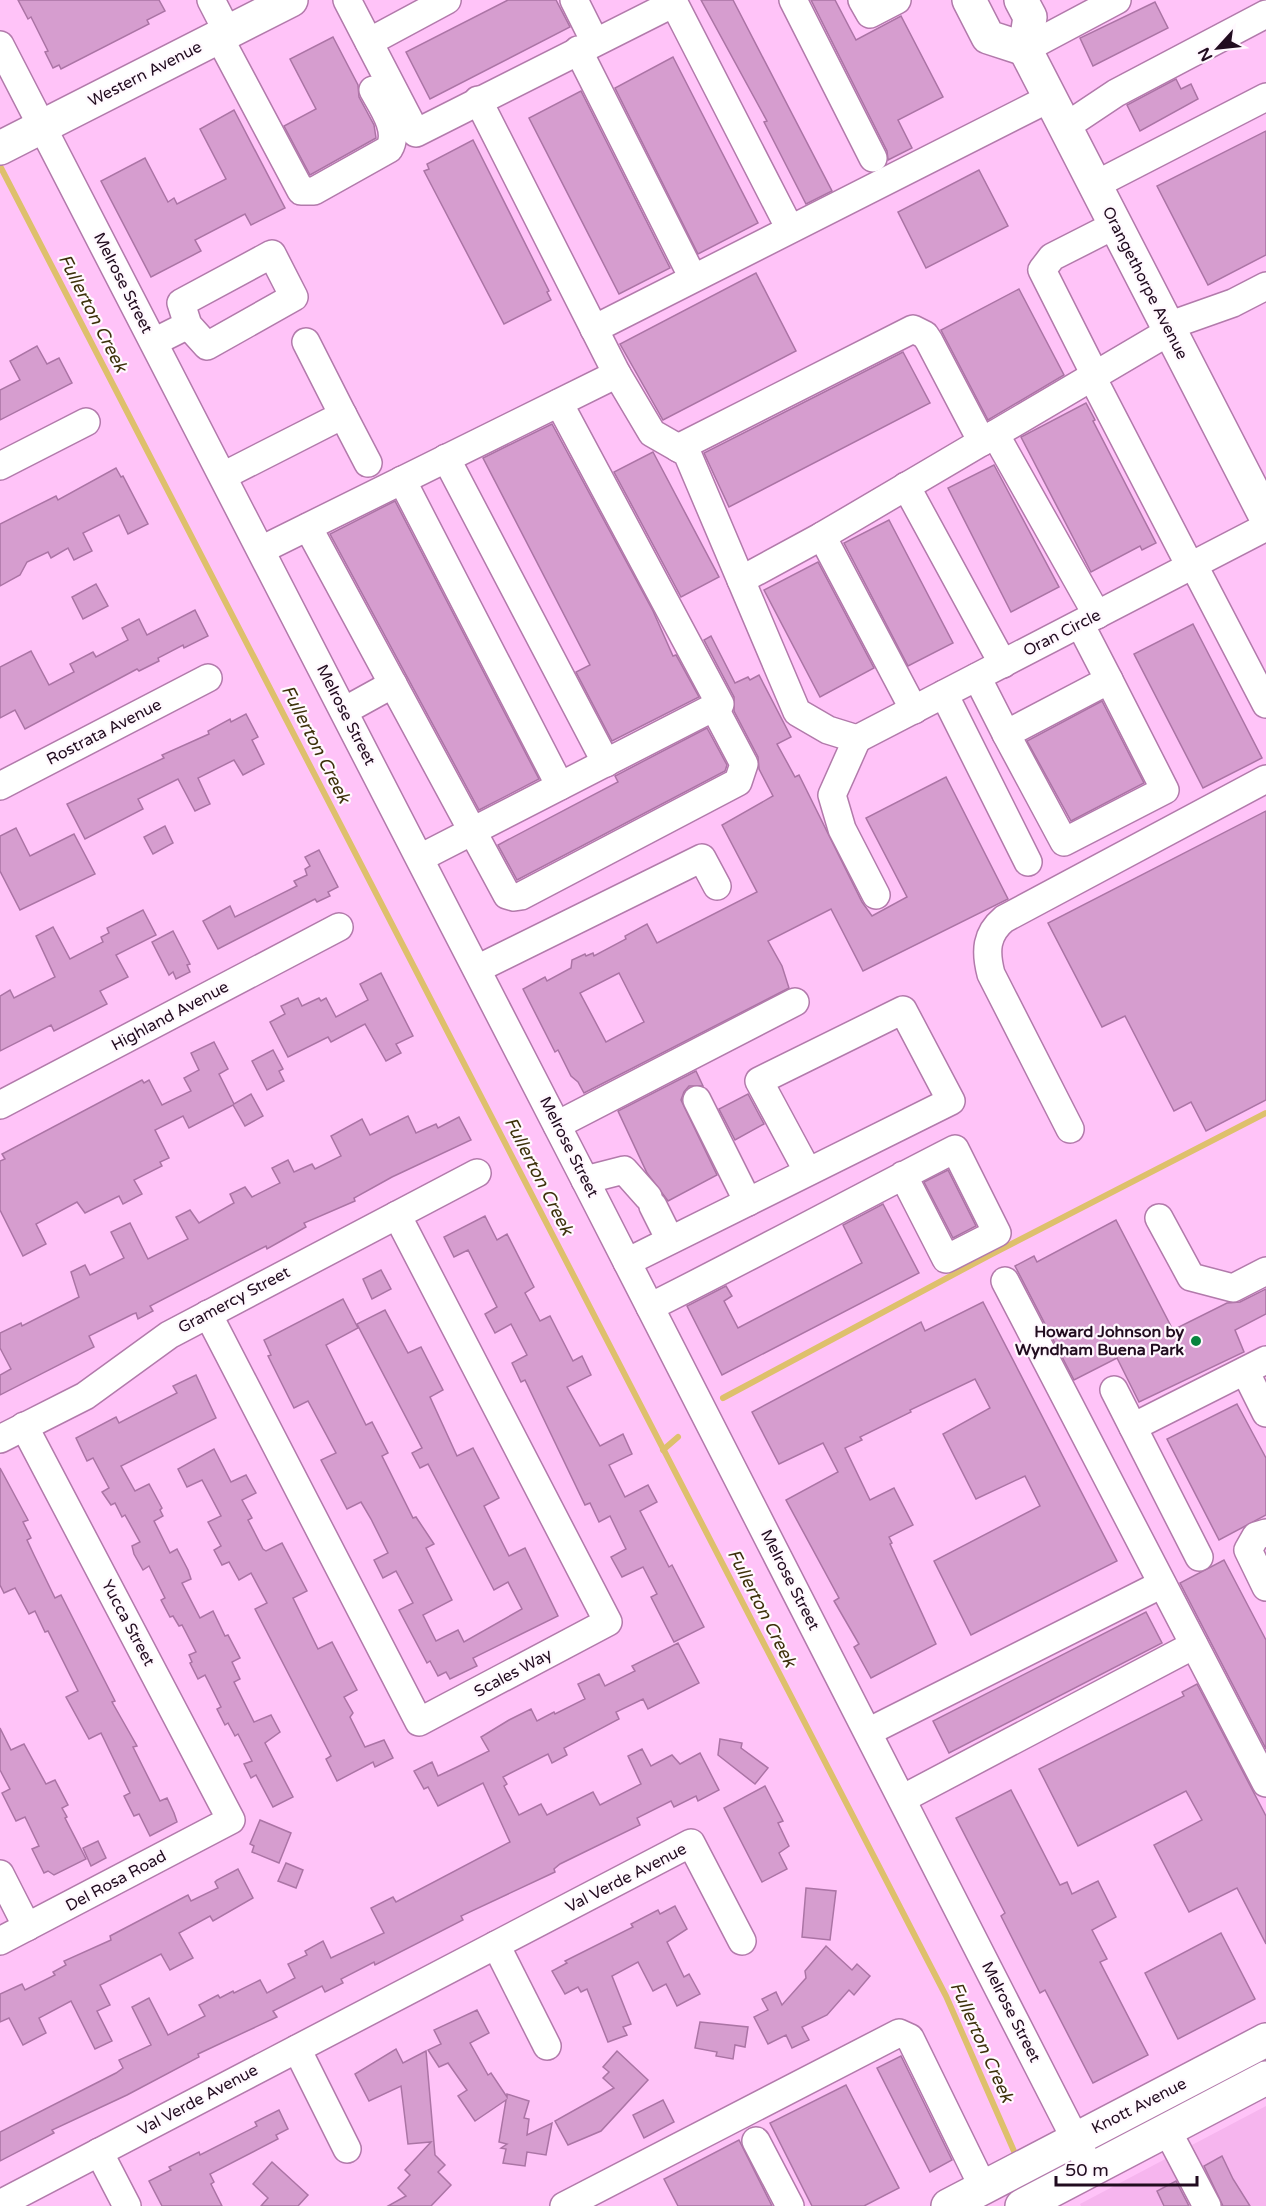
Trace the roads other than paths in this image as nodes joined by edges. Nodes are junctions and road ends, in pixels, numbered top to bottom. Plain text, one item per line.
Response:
1 (211, 0) edge
2 (291, 0) edge
3 (327, 0) edge
4 (347, 0) edge
5 (447, 0) edge
6 (574, 0) edge
7 (793, 0) edge
8 (862, 0) edge
9 (897, 0) edge
10 (969, 0) edge
11 (1021, 0) edge
12 (1117, 0) edge
13 (1266, 15) edge
14 (223, 35) junction
15 (369, 42) junction
16 (0, 45) edge
17 (587, 46) junction
18 (1025, 49) junction
19 (1266, 97) edge
20 (1050, 98) junction
21 (478, 100) junction
22 (1065, 127) junction
23 (19, 138) edge
24 (873, 158) dead end
25 (1095, 186) junction
26 (1115, 225) junction
27 (790, 229) junction
28 (693, 278) junction
29 (1266, 286) edge
30 (188, 325) dead end
31 (594, 329) junction
32 (1169, 329) junction
33 (154, 342) junction
34 (306, 342) dead end
35 (617, 374) junction
36 (1094, 376) junction
37 (559, 403) junction
38 (343, 415) junction
39 (86, 422) dead end
40 (988, 438) junction
41 (678, 448) junction
42 (446, 458) junction
43 (368, 463) dead end
44 (0, 466) edge
45 (223, 476) junction
46 (402, 480) junction
47 (906, 486) junction
48 (1266, 517) edge
49 (308, 526) junction
50 (1266, 527) edge
51 (822, 536) junction
52 (261, 550) junction
53 (1192, 565) junction
54 (741, 579) junction
55 (1088, 619) junction
56 (1003, 664) junction
57 (977, 677) junction
58 (208, 678) dead end
59 (1109, 680) junction
60 (393, 684) junction
61 (944, 694) junction
62 (1266, 704) edge
63 (714, 707) junction
64 (914, 710) junction
65 (344, 711) junction
66 (1006, 734) junction
67 (857, 739) junction
68 (606, 763) junction
69 (1266, 779) edge
70 (0, 786) edge
71 (560, 786) junction
72 (473, 831) junction
73 (420, 858) junction
74 (1028, 862) dead end
75 (717, 886) dead end
76 (876, 895) dead end
77 (339, 927) dead end
78 (477, 969) junction
79 (795, 1002) dead end
80 (697, 1100) dead end
81 (0, 1104) edge
82 (557, 1125) junction
83 (1070, 1129) dead end
84 (808, 1172) junction
85 (477, 1173) dead end
86 (903, 1175) dead end
87 (585, 1180) junction
88 (748, 1202) junction
89 (397, 1215) junction
90 (1159, 1218) dead end
91 (670, 1240) junction
92 (627, 1262) junction
93 (1266, 1271) edge
94 (1005, 1281) dead end
95 (650, 1307) junction
96 (208, 1314) junction
97 (1255, 1366) edge
98 (1114, 1390) dead end
99 (1266, 1413) edge
100 (24, 1426) junction
101 (1133, 1427) junction
102 (0, 1439) edge
103 (1266, 1533) edge
104 (1199, 1557) dead end
105 (1162, 1584) junction
106 (1266, 1587) edge
107 (1194, 1645) junction
108 (868, 1732) junction
109 (1266, 1783) edge
110 (902, 1799) junction
111 (231, 1820) joint
112 (0, 1874) edge
113 (27, 1927) junction
114 (0, 1941) edge
115 (742, 1941) dead end
116 (495, 1945) junction
117 (1266, 2040) edge
118 (547, 2046) dead end
119 (297, 2049) junction
120 (1266, 2078) edge
121 (1167, 2130) junction
122 (1076, 2138) junction
123 (756, 2141) dead end
124 (347, 2149) dead end
125 (99, 2152) junction
126 (1091, 2169) junction
127 (990, 2184) junction
128 (0, 2204) edge
129 (127, 2206) edge
130 (564, 2206) edge
131 (790, 2206) edge
132 (948, 2206) edge
133 (1022, 2206) edge
134 (1207, 2206) edge

1 - 14 street
2 - 14 main road, Western Avenue
3 - 14 street
4 - 15 street
5 - 15 street
6 - 17 street
7 - 24 street
8 - 9 street
10 - 18 main road
11 - 18 main road
12 - 18 street
13 - 22 street
14 - 23 main road, Western Avenue
15 - 21 street
16 - 23 street, Melrose Street
17 - 21 street
17 - 27 street
17 - 28 street
18 - 20 main road, Orangethorpe Avenue
19 - 25 street
20 - 22 main road, Orangethorpe Avenue
20 - 27 street
21 - 31 street
22 - 25 main road, Orangethorpe Avenue
23 - 33 street, Melrose Street
25 - 26 main road, Orangethorpe Avenue
26 - 32 main road, Orangethorpe Avenue
26 - 36 street
27 - 28 street
28 - 31 street
29 - 32 street
30 - 33 street
31 - 35 street
32 - 36 street
32 - 48 main road, Orangethorpe Avenue
33 - 45 street, Melrose Street
34 - 38 street
35 - 37 street
35 - 41 street
36 - 40 street
36 - 53 street
37 - 42 street
37 - 63 street
38 - 43 street
38 - 45 street
39 - 44 street
40 - 41 street
40 - 47 street
40 - 55 street
41 - 54 street
42 - 46 street
42 - 68 street
45 - 52 street, Melrose Street
46 - 49 street
46 - 71 street
47 - 51 street
47 - 56 street
49 - 52 street
49 - 60 street
50 - 53 street, Oran Circle
51 - 54 street
51 - 64 street
52 - 65 street, Melrose Street
53 - 55 street, Oran Circle
53 - 62 street
54 - 67 street
55 - 56 street, Oran Circle
55 - 59 street
56 - 57 street, Oran Circle
57 - 61 street, Oran Circle
57 - 66 street
58 - 70 street, Rostrata Avenue
59 - 66 street
59 - 66 street
60 - 65 street
60 - 72 street
61 - 64 street, Oran Circle
61 - 74 street
63 - 68 street
63 - 72 street
64 - 67 street, Oran Circle
65 - 73 street, Melrose Street
67 - 76 street
68 - 71 street
69 - 83 street
71 - 72 street
72 - 73 street
73 - 78 street, Melrose Street
75 - 78 street
77 - 81 street, Highland Avenue
78 - 82 street, Melrose Street
79 - 82 street
80 - 88 street
82 - 87 street, Melrose Street
84 - 84 street
84 - 88 street
85 - 89 street, Gramercy Street
86 - 95 street
87 - 91 street
87 - 92 street, Melrose Street
88 - 91 street
89 - 96 street, Gramercy Street
89 - 96 street, Scales Way
90 - 93 street
91 - 92 street
92 - 95 street, Melrose Street
94 - 105 street
95 - 108 street, Melrose Street
96 - 100 street, Gramercy Street
97 - 99 street
97 - 101 street
98 - 101 street
100 - 102 street, Gramercy Street
100 - 111 street, Yucca Street
101 - 104 street
103 - 106 street
105 - 107 street
105 - 108 street
107 - 109 street
107 - 110 street
108 - 110 street, Melrose Street
110 - 122 street, Melrose Street
111 - 113 street, Del Rosa Road
112 - 113 street
113 - 114 street, Del Rosa Road
115 - 116 street, Val Verde Avenue
116 - 118 street
116 - 119 street, Val Verde Avenue
117 - 122 main road, Knott Avenue
119 - 124 street
119 - 125 street, Val Verde Avenue
120 - 121 main road, Knott Avenue
121 - 126 main road, Knott Avenue
121 - 134 street
122 - 126 street, Melrose Street
122 - 127 main road, Knott Avenue
123 - 131 street
125 - 128 street, Val Verde Avenue
125 - 129 street
126 - 133 main road, Knott Avenue
127 - 130 street
127 - 132 main road, Knott Avenue

